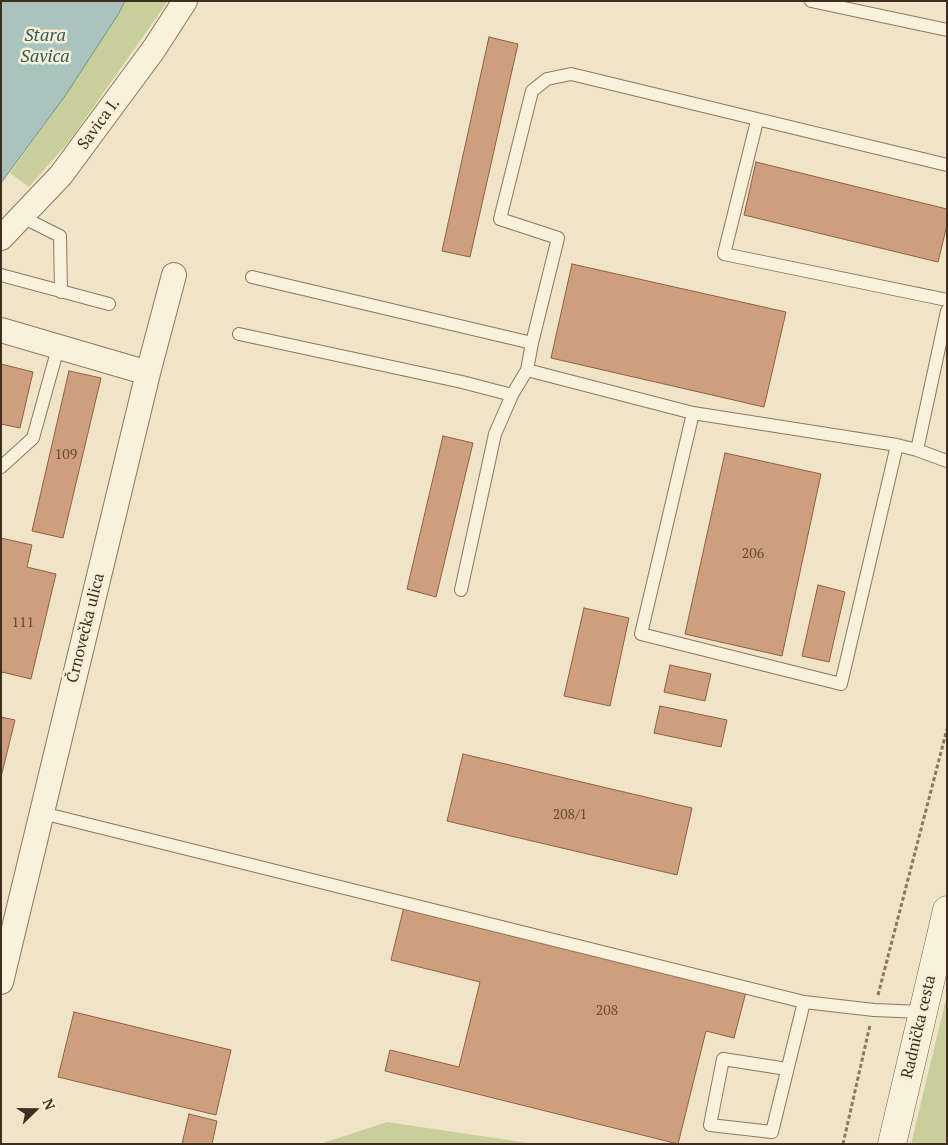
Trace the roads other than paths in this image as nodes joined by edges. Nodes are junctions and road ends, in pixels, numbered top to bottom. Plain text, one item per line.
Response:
1 (185, 1) edge
2 (811, 1) edge
3 (826, 3) edge
4 (947, 30) edge
5 (757, 120) junction
6 (947, 165) edge
7 (22, 217) junction
8 (1, 238) edge
9 (1, 275) edge
10 (174, 275) dead end
11 (252, 277) dead end
12 (61, 292) junction
13 (947, 300) edge
14 (109, 304) dead end
15 (947, 311) edge
16 (1, 330) edge
17 (238, 334) dead end
18 (532, 343) junction
19 (58, 348) junction
20 (527, 370) junction
21 (148, 373) junction
22 (512, 396) junction
23 (693, 413) junction
24 (897, 445) junction
25 (917, 450) junction
26 (947, 461) edge
27 (1, 467) edge
28 (461, 590) dead end
29 (42, 814) junction
30 (947, 910) edge
31 (1, 982) edge
32 (804, 1002) junction
33 (922, 1012) junction
34 (787, 1069) junction
35 (892, 1144) edge

1 - 7 street, Savica I.
2 - 3 lane
3 - 4 lane
5 - 6 lane
5 - 13 lane
5 - 18 lane
7 - 8 street, Savica I.
7 - 12 lane
9 - 12 lane
10 - 21 street, Črnovečka ulica
11 - 18 lane
12 - 14 lane
15 - 25 lane
16 - 19 street
17 - 22 lane
18 - 20 lane
19 - 21 street
19 - 27 lane
20 - 22 lane
20 - 23 lane
21 - 29 street, Črnovečka ulica
22 - 28 lane
23 - 24 lane
23 - 24 lane
24 - 25 lane
25 - 26 lane
29 - 31 street, Črnovečka ulica
29 - 32 lane
30 - 33 main road, Radnička cesta
32 - 33 lane
32 - 34 lane
33 - 35 main road, Radnička cesta
34 - 34 lane

